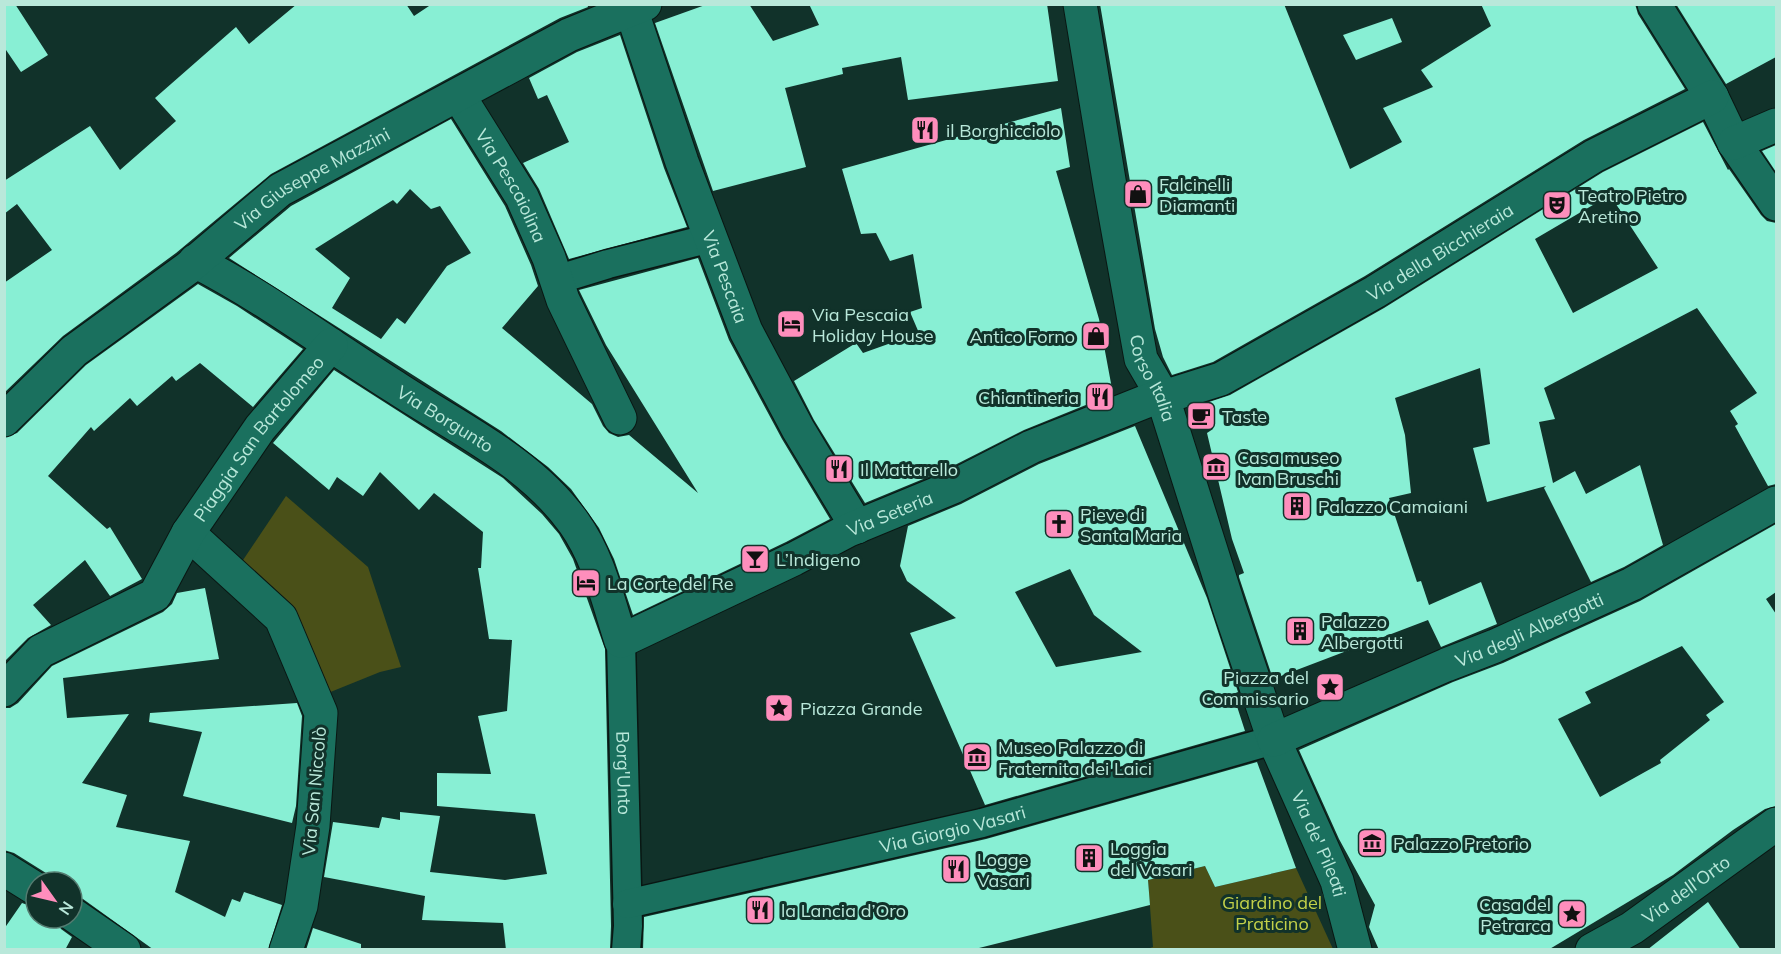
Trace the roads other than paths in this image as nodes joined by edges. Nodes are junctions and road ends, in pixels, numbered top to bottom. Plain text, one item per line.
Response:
1 (1080, 4) edge
2 (1654, 4) edge
3 (638, 7) edge
4 (459, 96) junction
5 (1712, 97) junction
6 (1776, 125) edge
7 (1734, 143) junction
8 (1776, 204) edge
9 (711, 238) junction
10 (195, 261) junction
11 (556, 280) junction
12 (331, 345) junction
13 (1162, 395) junction
14 (10, 413) edge
15 (620, 418) dead end
16 (1776, 503) edge
17 (857, 527) junction
18 (188, 533) junction
19 (621, 641) junction
20 (4, 690) edge
21 (1274, 740) junction
22 (1776, 824) edge
23 (627, 904) junction
24 (84, 922) edge
25 (124, 950) edge
26 (286, 950) edge
27 (626, 950) edge
28 (1355, 950) edge
29 (1592, 950) edge

1 - 13 street, Corso Italia
2 - 5 street
3 - 4 street, Via Giuseppe Mazzini
3 - 9 street, Via Pescaia
4 - 10 street, Via Giuseppe Mazzini
4 - 11 street, Via Pescaiolina
5 - 7 street
5 - 13 street, Via della Bicchieraia
6 - 7 street
7 - 8 street
9 - 11 street
9 - 17 street, Via Pescaia
10 - 12 street, Via Borgunto
10 - 14 street, Via Giuseppe Mazzini
11 - 15 street, Via Pescaiolina
12 - 18 street, Piaggia San Bartolomeo
12 - 19 street, Via Borgunto
13 - 17 street, Via Seteria
13 - 21 street, Corso Italia
16 - 21 street, Via degli Albergotti
17 - 19 street, Via Seteria
18 - 20 street
18 - 26 street, Via San Niccolò
19 - 23 street, Borg'Unto
21 - 23 street, Via Giorgio Vasari
21 - 28 street, Via de' Pileati
22 - 29 street, Via dell'Orto
23 - 27 street, Borg'Unto
24 - 25 street

